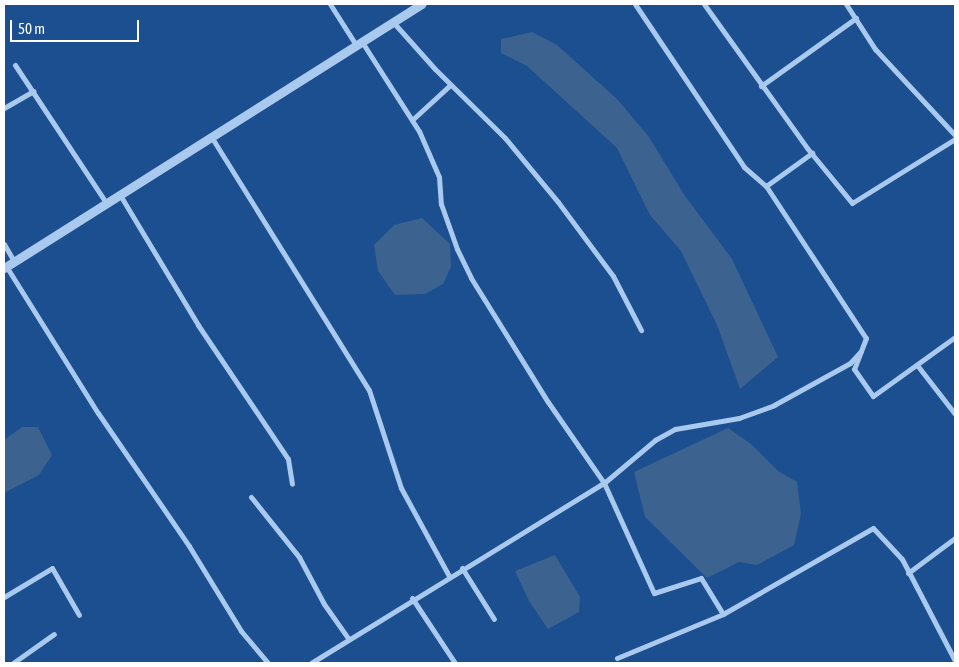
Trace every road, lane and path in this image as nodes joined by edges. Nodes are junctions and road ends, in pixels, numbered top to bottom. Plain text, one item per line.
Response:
1 (330, 4) edge
2 (421, 4) edge
3 (635, 4) edge
4 (704, 4) edge
5 (846, 4) edge
6 (856, 18) junction
7 (393, 22) junction
8 (359, 44) junction
9 (15, 64) dead end
10 (450, 84) junction
11 (762, 86) junction
12 (33, 91) junction
13 (4, 108) edge
14 (412, 120) junction
15 (955, 137) edge
16 (212, 138) junction
17 (812, 153) junction
18 (766, 186) junction
19 (120, 195) junction
20 (106, 204) junction
21 (4, 244) edge
22 (8, 265) edge
23 (641, 330) dead end
24 (955, 338) edge
25 (861, 350) junction
26 (917, 365) junction
27 (955, 414) edge
28 (604, 483) junction
29 (292, 484) dead end
30 (251, 497) dead end
31 (955, 538) edge
32 (462, 568) junction
33 (908, 573) junction
34 (449, 576) junction
35 (4, 596) edge
36 (412, 598) junction
37 (723, 614) junction
38 (79, 615) dead end
39 (494, 619) dead end
40 (54, 634) dead end
41 (348, 638) junction
42 (617, 658) dead end
43 (955, 661) edge
44 (13, 663) edge
45 (268, 663) edge
46 (311, 663) edge
47 (455, 663) edge

1 - 8 street
2 - 7 street
3 - 18 street
4 - 11 street
5 - 6 street
6 - 11 street
6 - 15 street
7 - 8 street
7 - 10 street
8 - 14 street
8 - 16 street
9 - 12 street
10 - 14 street
10 - 23 street
11 - 17 street
12 - 13 street
12 - 20 street
14 - 28 street
15 - 17 street
16 - 19 street
16 - 34 street
17 - 18 street
18 - 25 street
19 - 20 street
19 - 29 street
20 - 22 street
21 - 22 street
22 - 45 street
24 - 26 street
25 - 26 street
25 - 28 street
26 - 27 street
28 - 32 street
28 - 37 street
30 - 41 street
31 - 33 street
32 - 34 street
32 - 39 street
33 - 37 street
33 - 43 street
34 - 36 street
35 - 38 street
36 - 41 street
36 - 47 street
37 - 42 street
40 - 44 street
41 - 46 street

